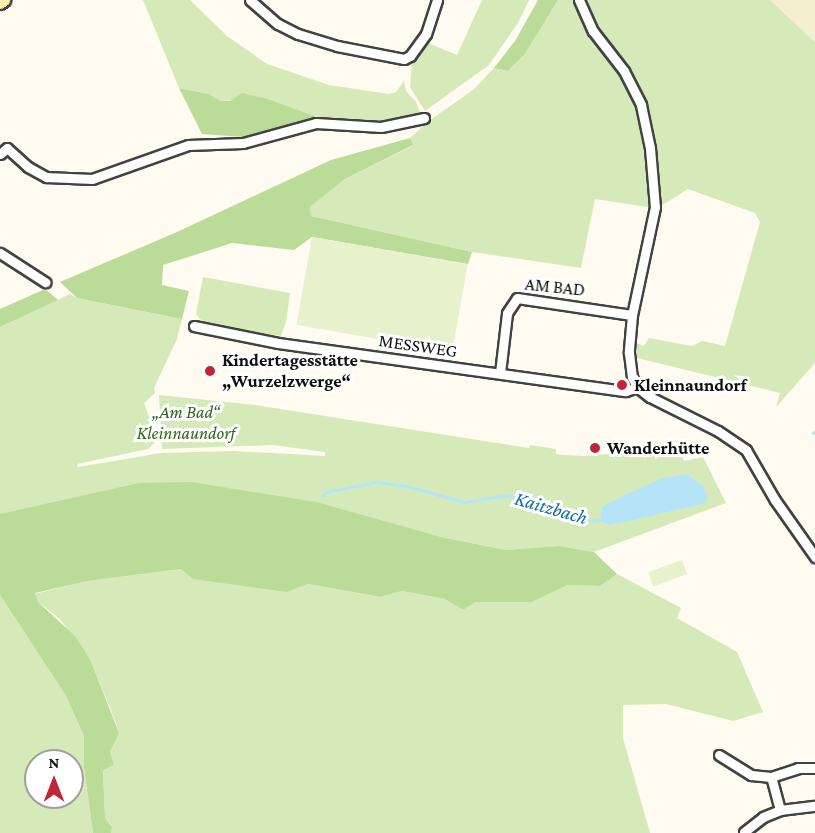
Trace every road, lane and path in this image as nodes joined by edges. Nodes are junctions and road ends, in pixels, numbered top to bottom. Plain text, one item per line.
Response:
1 (250, 0) edge
2 (437, 0) edge
3 (579, 0) edge
4 (424, 118) dead end
5 (4, 151) edge
6 (0, 253) edge
7 (45, 282) dead end
8 (632, 315) junction
9 (194, 326) dead end
10 (500, 373) junction
11 (637, 387) junction
12 (815, 557) edge
13 (719, 755) dead end
14 (815, 768) edge
15 (771, 777) junction
16 (815, 806) edge
17 (780, 810) junction
18 (744, 832) edge

1 - 2 street
3 - 8 street
4 - 5 street
6 - 7 street
8 - 10 street, AM BAD
8 - 11 street
9 - 10 street, MESSWEG
10 - 11 street, MESSWEG
11 - 12 street
13 - 15 street
14 - 15 street
15 - 17 street
16 - 17 street
17 - 18 street

